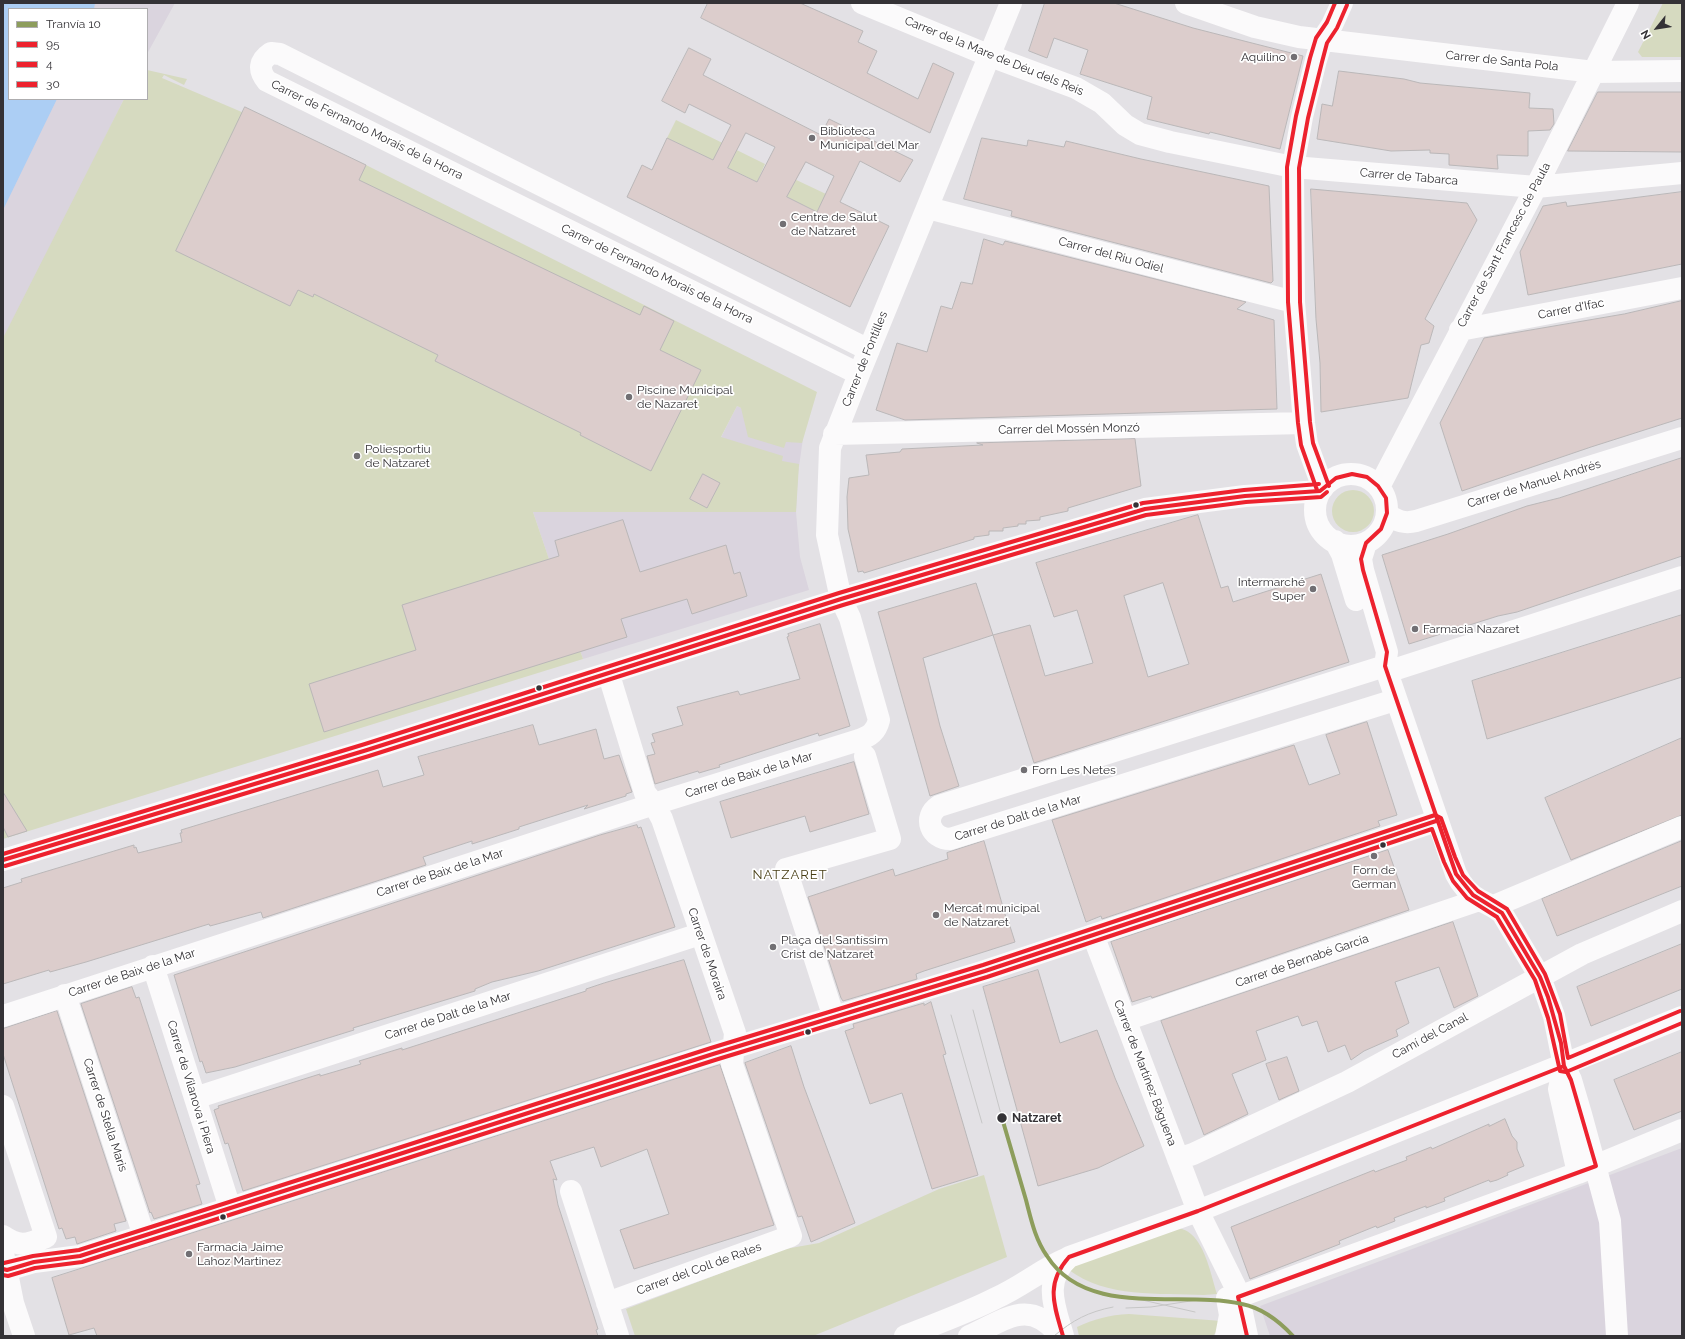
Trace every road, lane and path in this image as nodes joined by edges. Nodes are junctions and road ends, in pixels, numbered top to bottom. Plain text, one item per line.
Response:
1 (862, 3) edge
2 (1011, 3) edge
3 (1186, 3) edge
4 (1342, 3) edge
5 (1628, 3) edge
6 (1322, 40) junction
7 (990, 56) junction
8 (1682, 71) edge
9 (1594, 72) junction
10 (1140, 134) joint
11 (1293, 167) junction
12 (1682, 173) edge
13 (1536, 187) junction
14 (928, 208) junction
15 (1682, 288) edge
16 (1294, 302) junction
17 (1460, 330) junction
18 (868, 350) junction
19 (859, 374) junction
20 (1304, 423) junction
21 (834, 434) junction
22 (1682, 438) edge
23 (1379, 487) junction
24 (1322, 489) junction
25 (1387, 515) junction
26 (1335, 542) junction
27 (1366, 543) junction
28 (1682, 577) edge
29 (841, 599) junction
30 (1386, 669) junction
31 (609, 674) junction
32 (1395, 700) junction
33 (877, 729) joint
34 (865, 756) dead end
35 (654, 804) junction
36 (1436, 821) junction
37 (1682, 827) edge
38 (3, 860) edge
39 (1487, 903) junction
40 (1682, 911) edge
41 (700, 934) junction
42 (1093, 935) junction
43 (153, 966) junction
44 (1540, 976) junction
45 (66, 995) junction
46 (3, 1016) edge
47 (1682, 1017) edge
48 (834, 1018) junction
49 (1125, 1020) junction
50 (734, 1048) junction
51 (1564, 1066) junction
52 (195, 1098) junction
53 (3, 1106) edge
54 (1682, 1130) edge
55 (1178, 1159) junction
56 (1587, 1169) junction
57 (571, 1191) dead end
58 (230, 1208) junction
59 (1198, 1211) junction
60 (3, 1236) edge
61 (144, 1236) junction
62 (791, 1236) joint
63 (46, 1237) junction
64 (1212, 1242) junction
65 (1069, 1257) junction
66 (54, 1260) junction
67 (4, 1264) edge
68 (1238, 1297) junction
69 (608, 1303) junction
70 (24, 1336) edge
71 (618, 1336) edge
72 (905, 1336) edge
73 (969, 1336) edge
74 (1062, 1336) edge
75 (1226, 1336) edge
76 (1247, 1336) edge
77 (1617, 1336) edge

1 - 7 street, Carrer de la Mare de Déu dels Reis
2 - 7 street, Carrer de Fontilles
3 - 6 street, Carrer de Santa Pola
4 - 6 street
5 - 9 street, Carrer de Sant Francesc de Paula
6 - 9 street, Carrer de Santa Pola
6 - 11 street
7 - 10 street, Carrer de la Mare de Déu dels Reis
7 - 14 street, Carrer de Fontilles
8 - 9 street, Carrer de Santa Pola
9 - 13 street, Carrer de Sant Francesc de Paula
10 - 11 street, Carrer de Tabarca
11 - 13 street, Carrer de Tabarca
11 - 16 street
12 - 13 street, Carrer de Tabarca
13 - 17 street, Carrer de Sant Francesc de Paula
14 - 16 street, Carrer del Riu Odiel
14 - 18 street, Carrer de Fontilles
15 - 17 street, Carrer d'Ifac
16 - 20 street
17 - 23 street, Carrer de Sant Francesc de Paula
18 - 19 street, Carrer de Fontilles
18 - 19 street, Carrer de Fernando Morais de la Horra
19 - 21 street, Carrer de Fontilles
20 - 21 street, Carrer del Mossén Monzó
20 - 24 street
21 - 29 street, Carrer de Fontilles
22 - 25 street, Carrer de Manuel Andrés
23 - 24 street
23 - 25 street
24 - 26 street
24 - 29 street
25 - 27 street
26 - 27 street
26 - 30 street
27 - 30 street
28 - 30 street, Carrer de Dalt de la Mar
29 - 31 street
29 - 33 street, Carrer de Fontilles
30 - 32 street
30 - 32 street, Carrer de Dalt de la Mar
31 - 35 street, Carrer de Moraira
31 - 38 street
32 - 36 street
33 - 35 street, Carrer de Baix de la Mar
34 - 48 street
35 - 41 street, Carrer de Moraira
35 - 43 street, Carrer de Baix de la Mar
36 - 39 street
36 - 42 street
37 - 39 street, Carrer de Bernabé García
39 - 44 street
39 - 49 street, Carrer de Bernabé García
40 - 44 street, Camí del Canal
41 - 50 street, Carrer de Moraira
41 - 52 street, Carrer de Dalt de la Mar
42 - 48 street
42 - 49 street, Carrer de Martínez Bàguena
43 - 45 street, Carrer de Baix de la Mar
43 - 52 street, Carrer de Vilanova i Piera
44 - 51 street
44 - 55 street, Camí del Canal
45 - 46 street, Carrer de Baix de la Mar
45 - 61 street, Carrer de Stella Maris
47 - 51 street
48 - 50 street
49 - 55 street, Carrer de Martínez Bàguena
50 - 58 street
50 - 62 street, Carrer de Moraira
51 - 56 street
51 - 59 street
52 - 58 street, Carrer de Vilanova i Piera
53 - 63 street
54 - 56 street
55 - 59 street, Carrer de Martínez Bàguena
56 - 68 street
56 - 77 street
57 - 69 street
58 - 61 street
59 - 64 street, Carrer de Martínez Bàguena
59 - 65 street
60 - 63 street
61 - 66 street
62 - 69 street, Carrer del Coll de Rates
63 - 66 street
64 - 68 street
64 - 75 street
65 - 72 street
65 - 74 street
66 - 67 street
67 - 70 street
68 - 76 street
69 - 71 street
73 - 74 street

